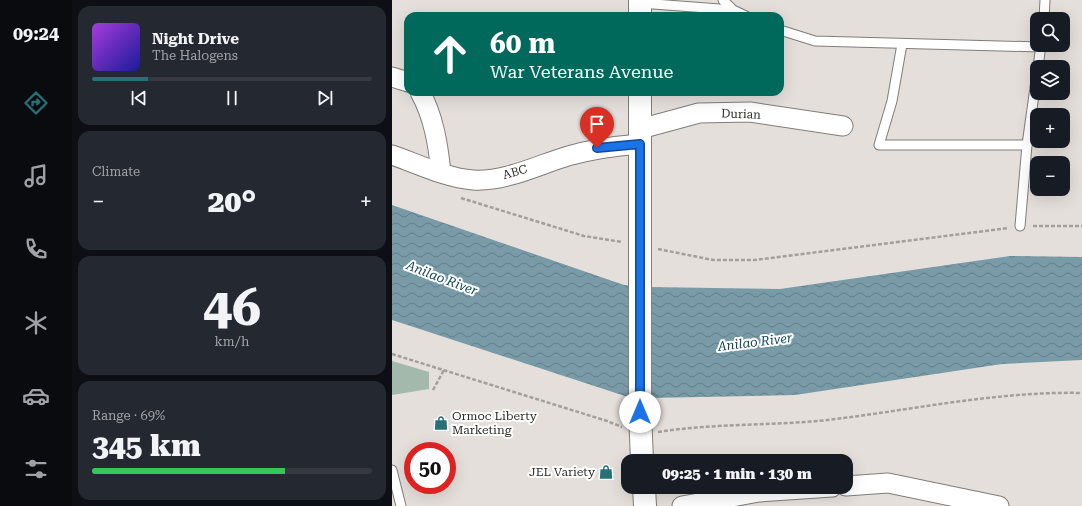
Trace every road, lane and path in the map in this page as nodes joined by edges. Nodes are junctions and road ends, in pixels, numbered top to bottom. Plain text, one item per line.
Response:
1 (723, 0) edge
2 (1045, 0) edge
3 (640, 6) edge
4 (732, 10) junction
5 (737, 12) edge
6 (1044, 12) edge
7 (784, 31) edge
8 (902, 44) junction
9 (1030, 46) edge
10 (392, 77) edge
11 (404, 81) edge
12 (423, 96) edge
13 (640, 96) edge
14 (1033, 100) edge
15 (843, 126) dead end
16 (640, 137) junction
17 (1027, 144) junction
18 (392, 155) edge
19 (441, 172) junction
20 (455, 196) dead end
21 (1020, 226) junction
22 (1082, 226) edge
23 (640, 253) junction
24 (392, 354) edge
25 (444, 370) junction
26 (433, 390) dead end
27 (1082, 393) edge
28 (640, 422) junction
29 (642, 454) edge
30 (392, 470) edge
31 (853, 486) edge
32 (644, 494) edge
33 (748, 494) edge
34 (401, 506) edge
35 (645, 506) edge
36 (682, 506) edge
37 (999, 506) edge

1 - 4 lane
2 - 6 lane
3 - 4 lane
4 - 5 lane
7 - 8 lane
8 - 9 lane
8 - 17 lane
10 - 11 street
12 - 19 street
13 - 16 main road
14 - 17 lane
15 - 16 street, Durian
16 - 19 street, ABC
16 - 23 main road
17 - 21 lane
18 - 19 street, ABC
20 - 23 path
21 - 22 path
21 - 23 path
23 - 28 main road
24 - 25 path
25 - 26 path
25 - 28 path
27 - 28 path
28 - 29 main road
30 - 34 lane
31 - 37 street
32 - 35 main road
33 - 36 street

